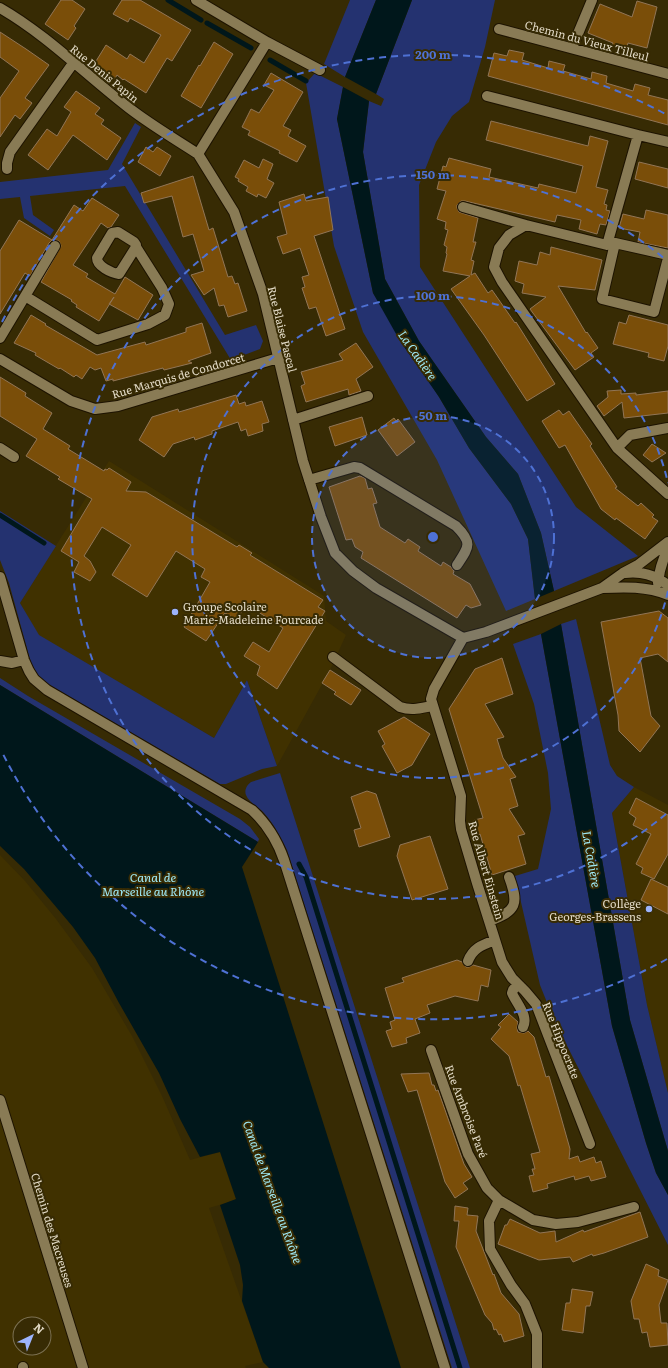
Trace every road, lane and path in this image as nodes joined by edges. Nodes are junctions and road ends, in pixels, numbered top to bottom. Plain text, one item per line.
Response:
1 (196, 0) edge
2 (592, 0) edge
3 (0, 8) edge
4 (499, 29) dead end
5 (268, 42) junction
6 (572, 48) junction
7 (74, 62) junction
8 (320, 70) dead end
9 (668, 74) edge
10 (487, 96) dead end
11 (638, 134) junction
12 (668, 142) edge
13 (198, 154) junction
14 (7, 170) dead end
15 (463, 207) dead end
16 (526, 225) junction
17 (611, 244) junction
18 (55, 246) dead end
19 (136, 247) dead end
20 (668, 254) edge
21 (668, 258) edge
22 (25, 296) junction
23 (0, 338) edge
24 (0, 358) edge
25 (278, 358) junction
26 (368, 396) dead end
27 (293, 420) junction
28 (668, 428) edge
29 (0, 448) edge
30 (617, 448) junction
31 (14, 457) dead end
32 (309, 480) junction
33 (668, 494) edge
34 (668, 542) edge
35 (668, 549) edge
36 (457, 565) dead end
37 (623, 573) junction
38 (0, 577) edge
39 (658, 578) junction
40 (668, 585) edge
41 (602, 588) junction
42 (658, 591) junction
43 (668, 595) edge
44 (463, 638) junction
45 (333, 657) dead end
46 (24, 660) junction
47 (0, 661) edge
48 (432, 706) junction
49 (509, 877) dead end
50 (490, 925) junction
51 (495, 940) junction
52 (468, 961) dead end
53 (518, 984) junction
54 (523, 1027) dead end
55 (431, 1050) dead end
56 (0, 1100) edge
57 (590, 1144) dead end
58 (499, 1200) junction
59 (634, 1207) dead end
60 (83, 1368) edge
61 (445, 1368) edge
62 (537, 1368) edge

1 - 5 street
2 - 6 street
3 - 7 street, Rue Denis Papin
4 - 6 street, Chemin du Vieux Tilleul
5 - 8 street
5 - 13 street
6 - 9 street, Chemin du Vieux Tilleul
7 - 13 street, Rue Denis Papin
7 - 14 street
10 - 11 street
11 - 12 street
11 - 17 street
13 - 25 street, Rue Blaise Pascal
15 - 16 street
16 - 17 street
16 - 30 street
17 - 20 street
17 - 21 street
18 - 22 street
19 - 22 street
22 - 23 street
24 - 25 street, Rue Marquis de Condorcet
25 - 27 street, Rue Blaise Pascal
26 - 27 street
27 - 32 street, Rue Blaise Pascal
28 - 30 street
29 - 31 street
30 - 33 street
32 - 36 street
32 - 44 street, Rue Blaise Pascal
34 - 37 street
35 - 39 street
37 - 39 street
37 - 41 street
38 - 46 street
39 - 40 street
39 - 42 street
41 - 42 street
41 - 44 street
42 - 43 street
44 - 48 street, Rue Albert Einstein
45 - 48 street
46 - 47 street
46 - 61 street
48 - 50 street, Rue Albert Einstein
49 - 50 street
50 - 51 street, Rue Hippocrate
51 - 52 street
51 - 53 street, Rue Hippocrate
53 - 54 street
53 - 57 street, Rue Hippocrate
55 - 58 street, Rue Ambroise Paré
56 - 60 street, Chemin des Macreuses
58 - 59 street, Rue Ambroise Paré
58 - 62 street

